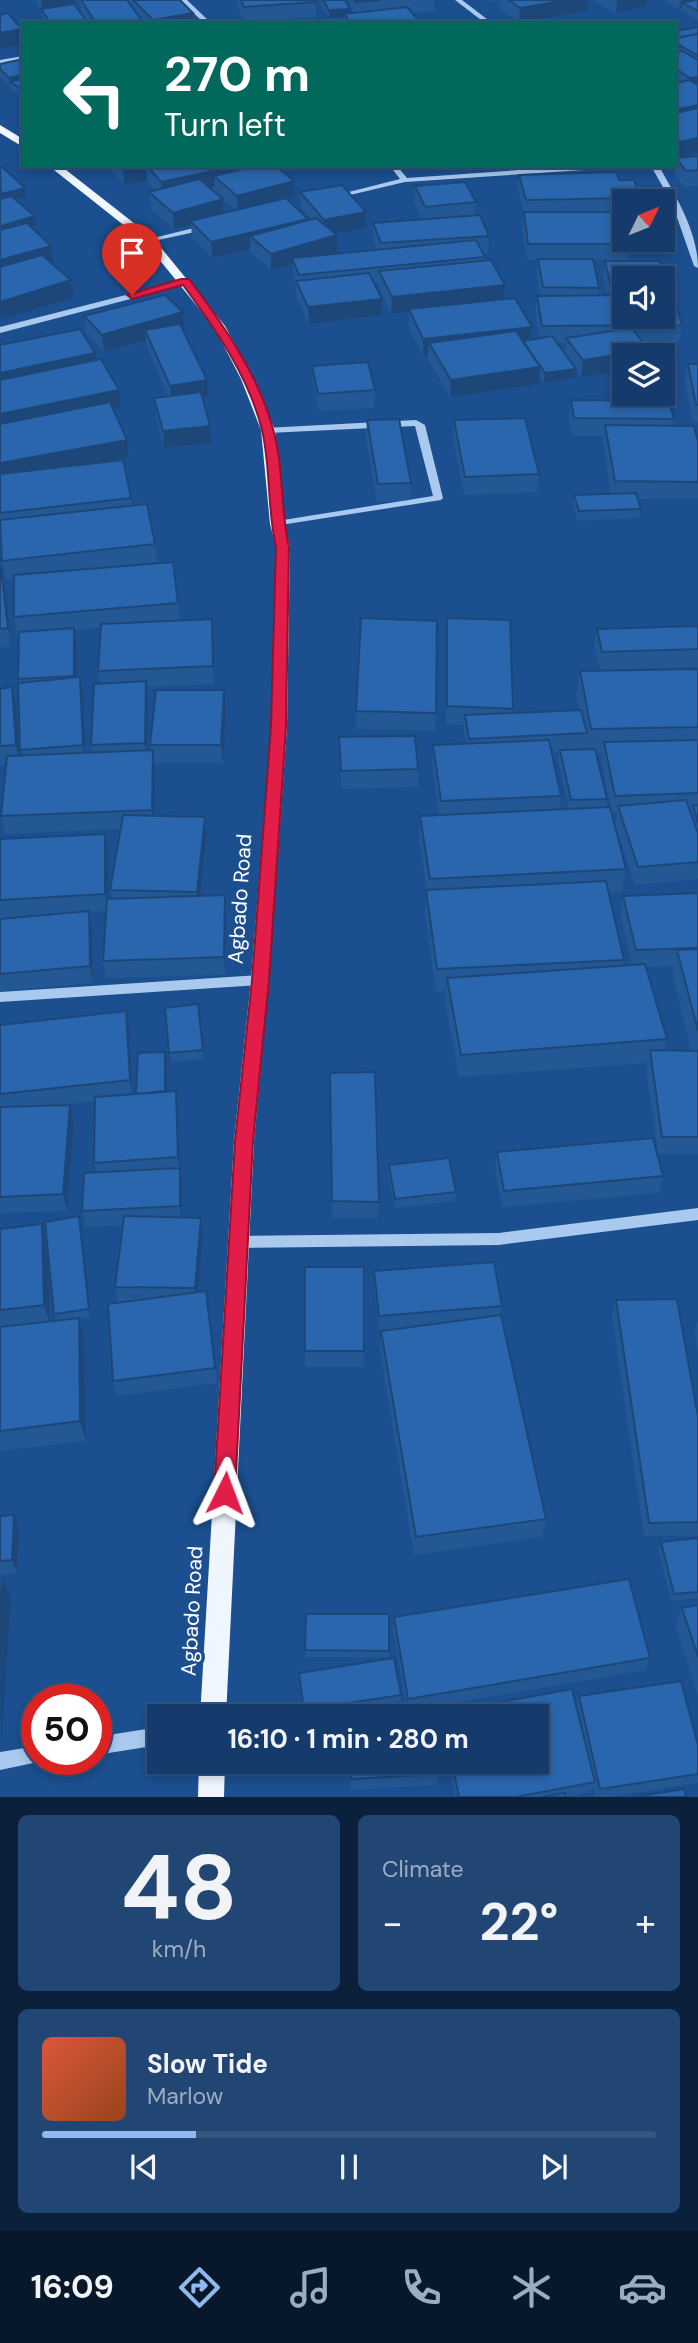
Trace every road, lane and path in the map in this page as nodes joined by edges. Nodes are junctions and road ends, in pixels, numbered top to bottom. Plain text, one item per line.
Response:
1 (183, 0) edge
2 (458, 0) edge
3 (206, 21) edge
4 (486, 21) edge
5 (21, 58) edge
6 (0, 62) edge
7 (0, 128) edge
8 (21, 143) edge
9 (57, 168) edge
10 (395, 168) edge
11 (584, 168) edge
12 (656, 168) edge
13 (405, 180) junction
14 (320, 200) edge
15 (211, 226) edge
16 (149, 240) junction
17 (698, 266) edge
18 (185, 282) junction
19 (0, 330) edge
20 (268, 430) junction
21 (277, 524) junction
22 (261, 980) junction
23 (0, 997) edge
24 (698, 1214) edge
25 (238, 1242) junction
26 (214, 1704) edge
27 (147, 1738) edge
28 (112, 1743) edge
29 (21, 1758) edge
30 (0, 1761) edge
31 (212, 1774) edge
32 (211, 1797) edge

1 - 3 street
2 - 4 street
5 - 6 street
7 - 8 main road
9 - 16 main road, Agbado Road
10 - 13 street
11 - 13 street
12 - 17 street
13 - 14 street
15 - 16 street
16 - 18 main road, Agbado Road
18 - 19 street
18 - 20 main road, Agbado Road
20 - 21 main road, Agbado Road
20 - 21 street
21 - 22 main road, Agbado Road
22 - 23 street
22 - 25 main road, Agbado Road
24 - 25 street
25 - 26 main road, Agbado Road
27 - 28 street
29 - 30 street
31 - 32 main road

